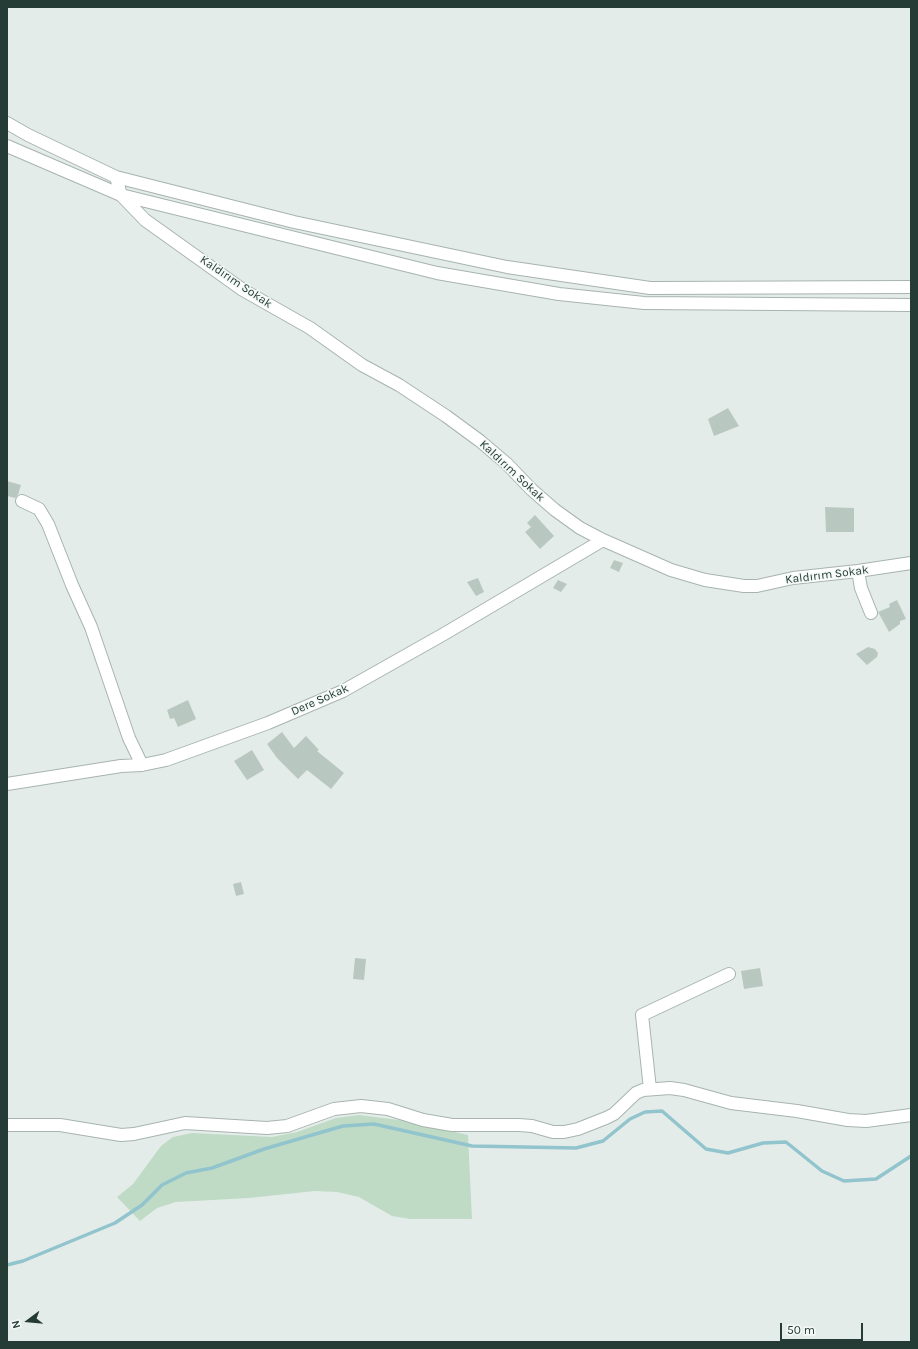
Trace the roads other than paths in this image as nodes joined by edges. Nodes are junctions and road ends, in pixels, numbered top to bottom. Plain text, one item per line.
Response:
1 (7, 123) edge
2 (28, 135) junction
3 (9, 150) edge
4 (116, 177) junction
5 (121, 195) junction
6 (911, 287) edge
7 (911, 305) edge
8 (22, 501) dead end
9 (603, 540) junction
10 (911, 563) edge
11 (858, 571) junction
12 (871, 613) dead end
13 (142, 765) junction
14 (7, 784) edge
15 (729, 974) dead end
16 (650, 1089) junction
17 (911, 1115) edge
18 (7, 1125) edge

1 - 2 street
2 - 3 street
2 - 4 street
3 - 5 street, Kaldırım Sokak
4 - 5 street, Kaldırım Sokak
4 - 6 street
5 - 7 street
5 - 9 street, Kaldırım Sokak
8 - 13 street
9 - 11 street, Kaldırım Sokak
9 - 13 street, Dere Sokak
10 - 11 street, Kaldırım Sokak
11 - 12 street
13 - 14 street, Dere Sokak
15 - 16 street
16 - 17 street
16 - 18 street

